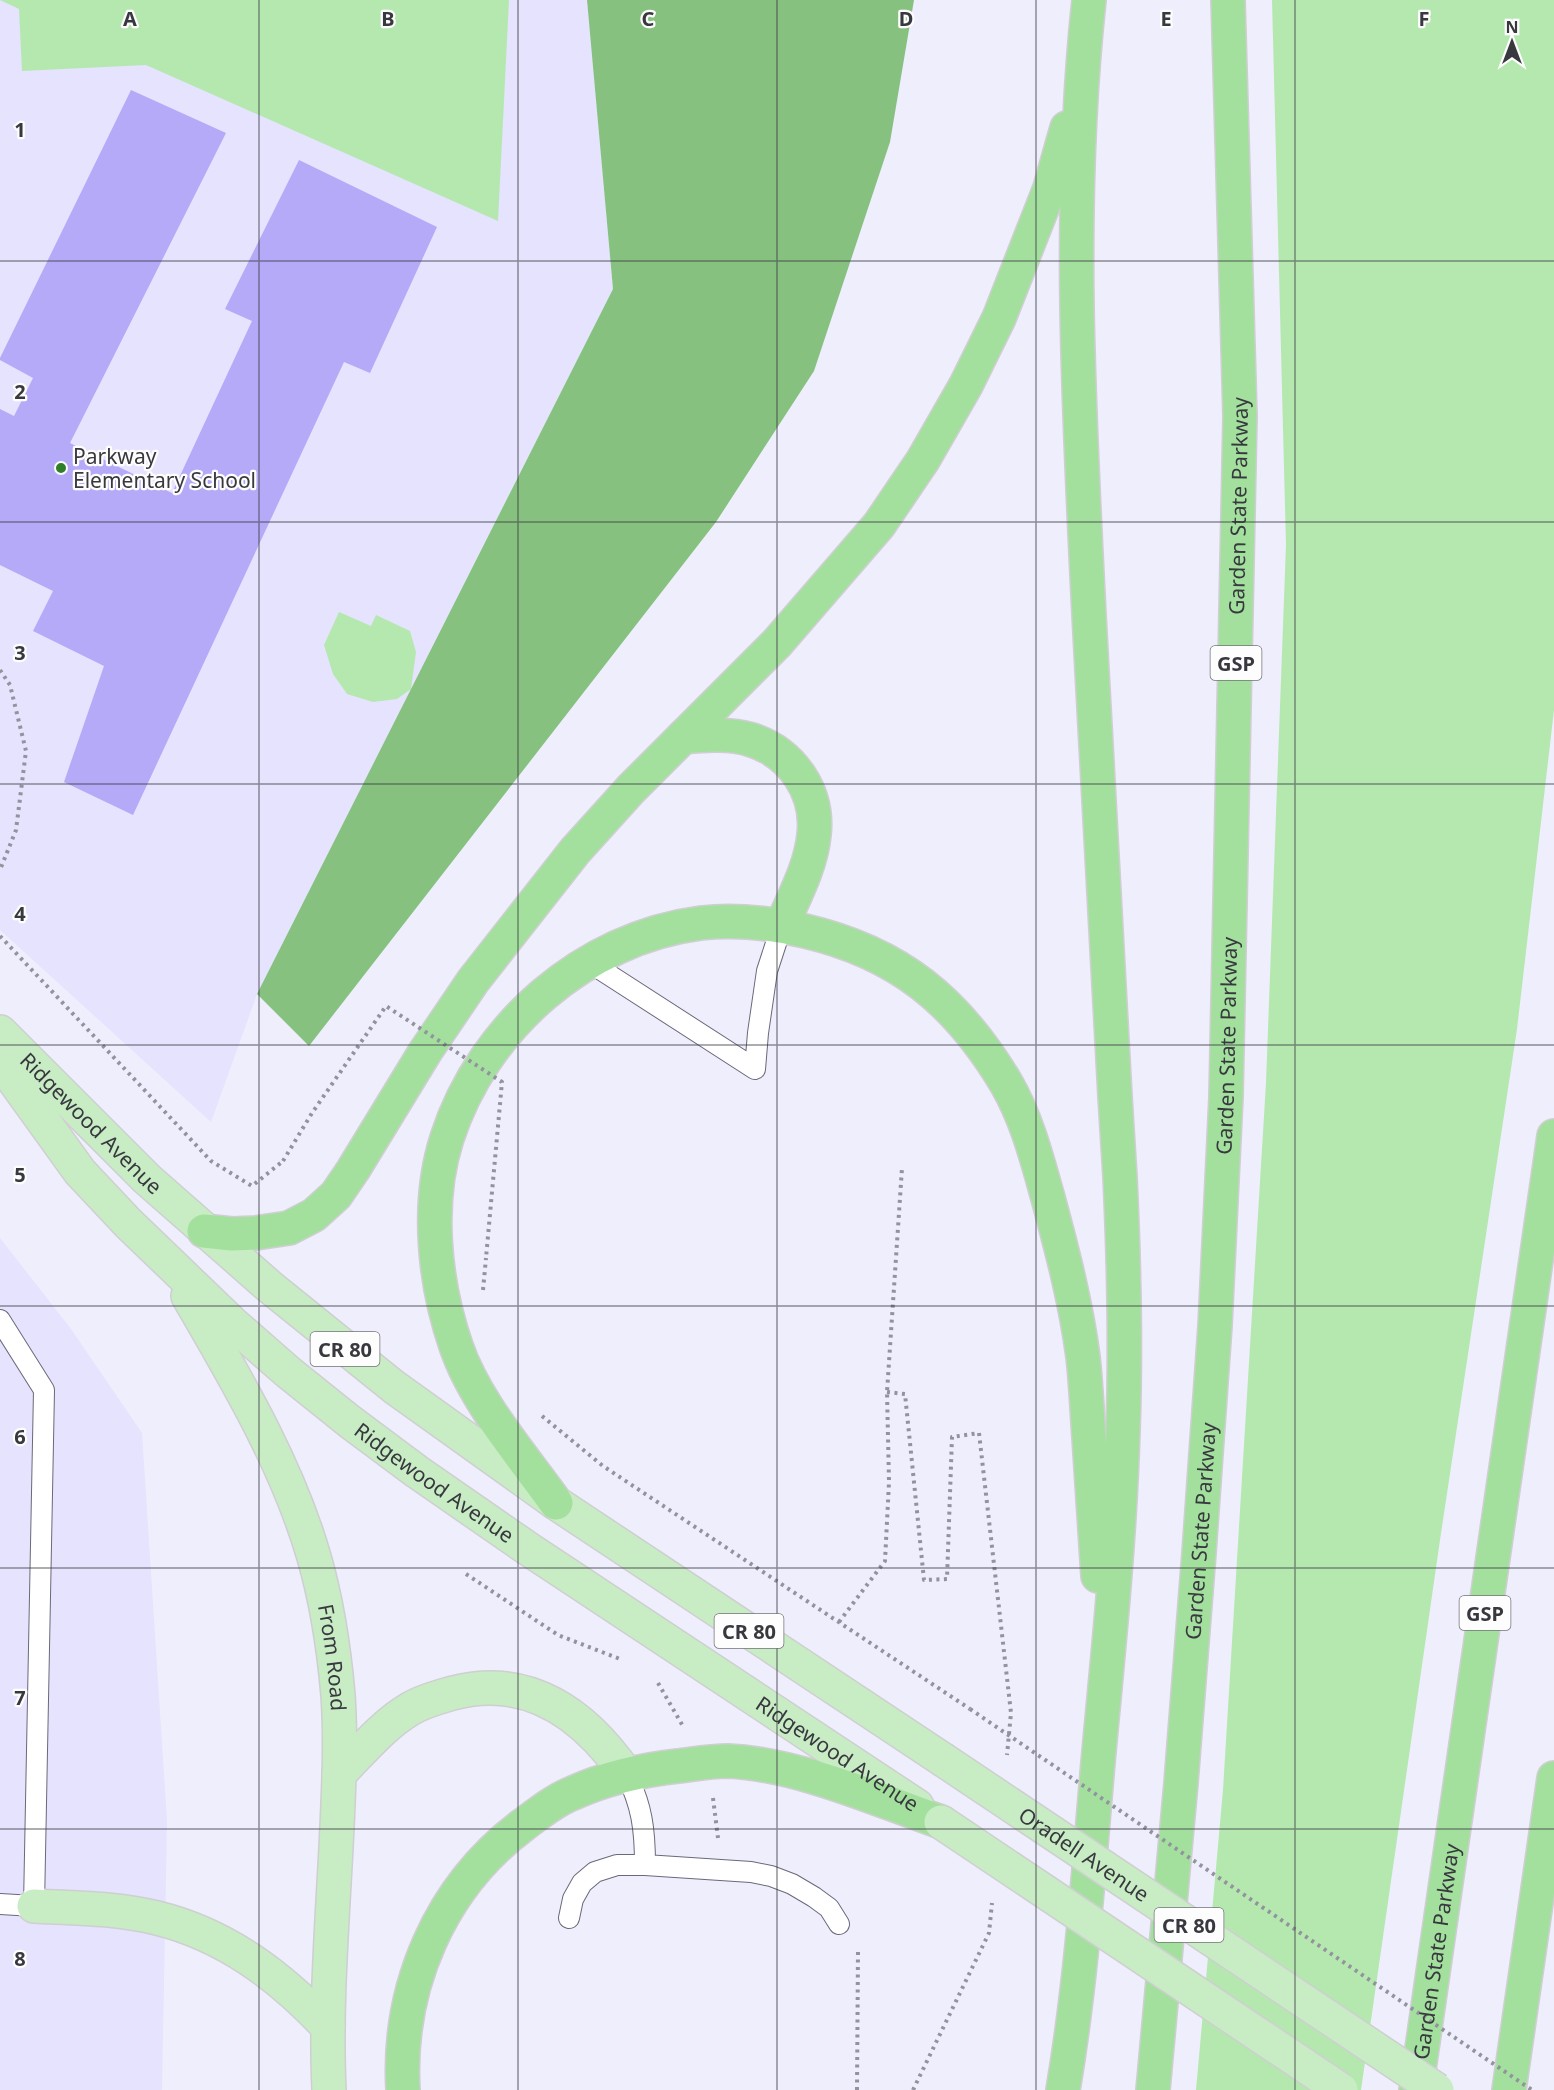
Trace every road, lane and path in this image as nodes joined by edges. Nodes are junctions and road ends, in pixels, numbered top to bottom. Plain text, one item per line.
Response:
1 (1089, 0) edge
2 (1228, 0) edge
3 (1082, 68) junction
4 (0, 669) edge
5 (683, 737) junction
6 (0, 870) edge
7 (782, 926) junction
8 (0, 936) edge
9 (589, 962) junction
10 (0, 1032) edge
11 (0, 1061) edge
12 (1554, 1136) edge
13 (902, 1167) dead end
14 (204, 1231) junction
15 (169, 1262) junction
16 (483, 1292) dead end
17 (0, 1320) edge
18 (887, 1392) junction
19 (536, 1411) dead end
20 (556, 1503) junction
21 (839, 1622) junction
22 (1105, 1688) junction
23 (942, 1759) joint
24 (1006, 1759) dead end
25 (339, 1774) junction
26 (627, 1774) junction
27 (1554, 1778) edge
28 (941, 1822) junction
29 (645, 1865) junction
30 (993, 1898) dead end
31 (0, 1904) edge
32 (34, 1905) junction
33 (569, 1918) dead end
34 (839, 1924) dead end
35 (1076, 2001) junction
36 (328, 2027) junction
37 (328, 2090) edge
38 (403, 2090) edge
39 (913, 2090) edge
40 (1043, 2090) edge
41 (1063, 2090) edge
42 (1153, 2090) edge
43 (1341, 2090) edge
44 (1416, 2090) edge
45 (1437, 2090) edge
46 (1509, 2090) edge
47 (1532, 2090) edge

1 - 3 highway
2 - 42 highway, Garden State Parkway / GSP
3 - 5 highway
3 - 22 highway
4 - 6 path
5 - 7 highway
5 - 14 highway
7 - 9 highway
7 - 9 lane
7 - 22 highway
8 - 16 path, bridge
9 - 20 highway
10 - 14 main road, Ridgewood Avenue / CR 80
11 - 15 main road, Ridgewood Avenue / CR 80
12 - 44 highway, Garden State Parkway / GSP
13 - 18 path
14 - 20 main road, Ridgewood Avenue / CR 80
15 - 25 main road, From Road
15 - 28 main road, Ridgewood Avenue / CR 80
17 - 32 lane
18 - 21 path
18 - 24 path
19 - 21 path
20 - 23 main road, Ridgewood Avenue / CR 80
21 - 47 path, bridge
22 - 35 highway
23 - 45 main road, Oradell Avenue / CR 80, bridge
25 - 26 main road
25 - 36 main road, From Road
26 - 28 highway
26 - 29 lane
26 - 38 highway
27 - 46 highway
28 - 43 main road, CR 80, bridge
29 - 33 lane
29 - 34 lane
30 - 39 path
31 - 32 lane
32 - 36 main road
35 - 40 highway
35 - 41 highway
36 - 37 main road, From Road

